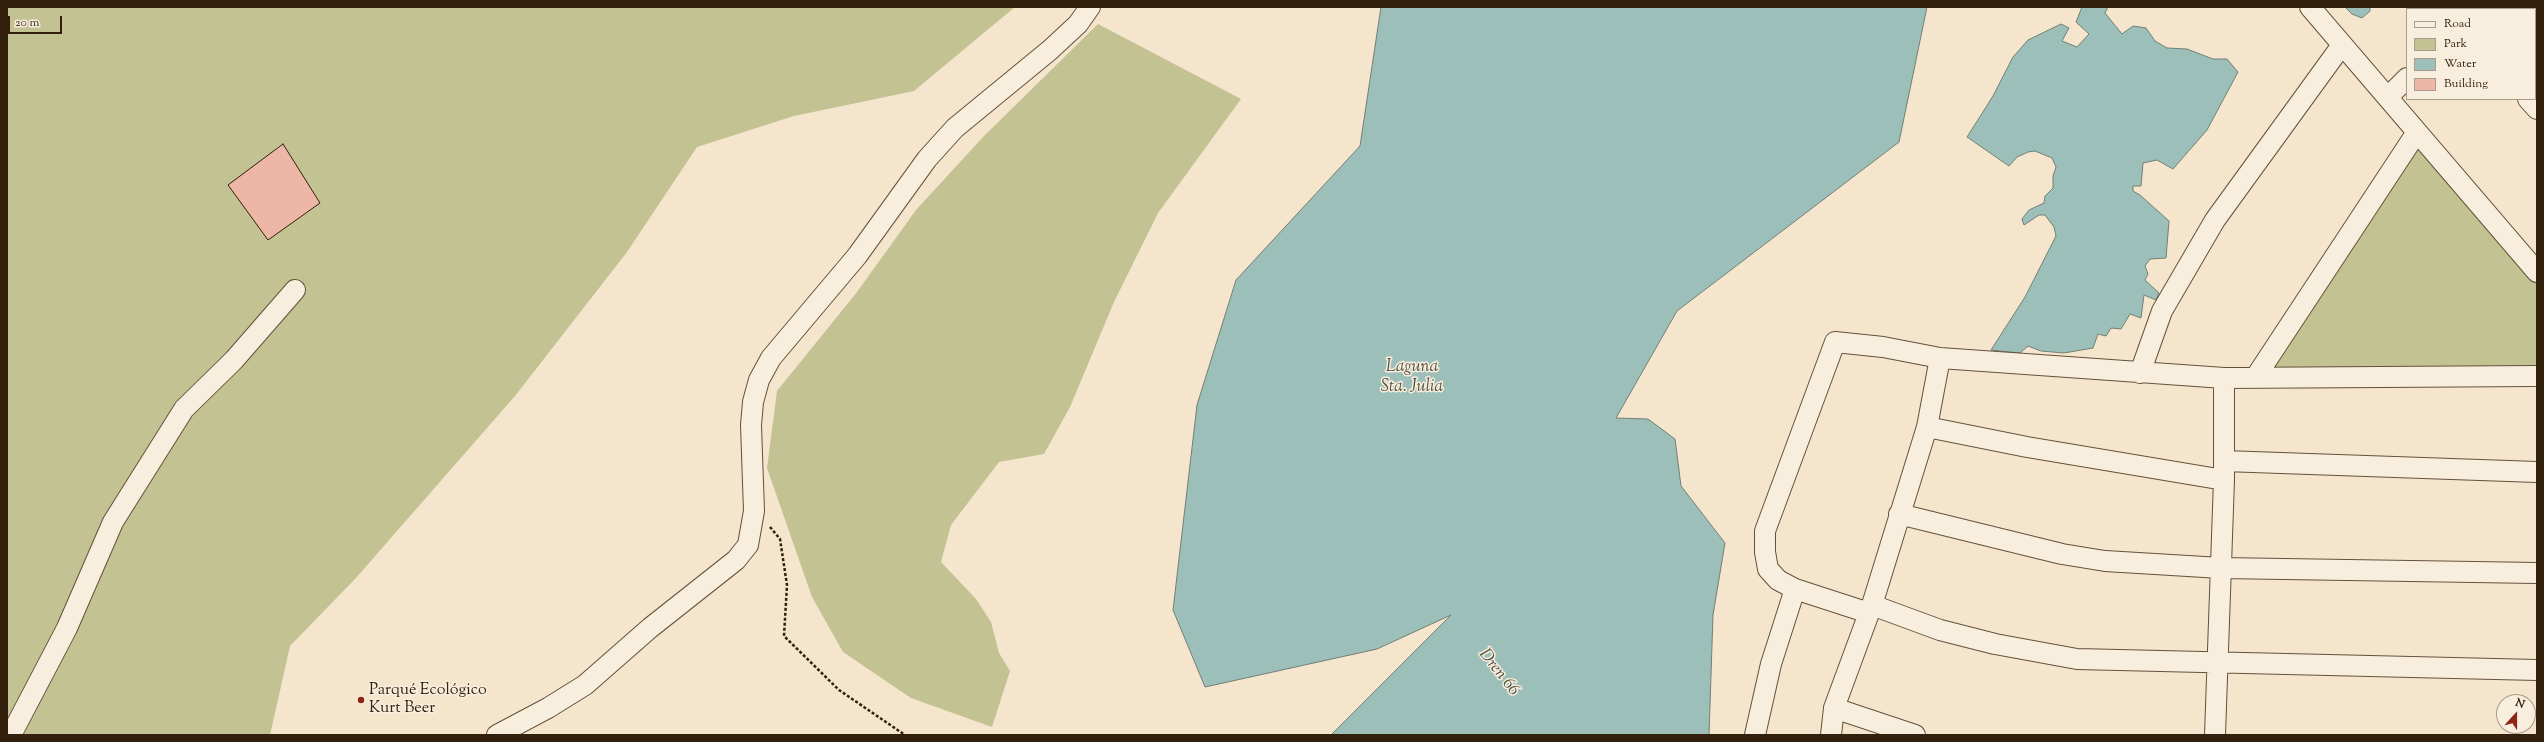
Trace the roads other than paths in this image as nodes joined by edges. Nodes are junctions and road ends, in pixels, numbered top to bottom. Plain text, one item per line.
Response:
1 (1090, 7) edge
2 (2310, 7) edge
3 (2342, 45) junction
4 (2406, 79) edge
5 (2388, 98) junction
6 (2529, 100) edge
7 (2537, 109) edge
8 (2417, 132) junction
9 (2537, 272) edge
10 (295, 290) dead end
11 (1940, 358) junction
12 (2140, 373) junction
13 (2537, 376) edge
14 (2224, 378) junction
15 (2255, 378) junction
16 (1927, 427) junction
17 (2224, 461) junction
18 (2537, 472) edge
19 (2224, 480) junction
20 (1899, 514) junction
21 (2221, 568) junction
22 (2537, 573) edge
23 (1795, 589) junction
24 (1871, 609) junction
25 (2218, 662) junction
26 (2537, 670) edge
27 (1834, 708) junction
28 (11, 735) edge
29 (497, 735) edge
30 (1755, 735) edge
31 (1831, 735) edge
32 (1915, 735) edge
33 (2215, 735) edge

1 - 29 street
2 - 3 street
3 - 5 street
3 - 12 street
4 - 5 street
5 - 8 street
6 - 7 street
8 - 9 street
8 - 15 street
10 - 28 street
11 - 12 street
11 - 16 street
11 - 23 street
12 - 14 street
13 - 15 street
14 - 15 street
14 - 17 street
16 - 19 street
16 - 20 street
17 - 18 street
17 - 19 street
19 - 21 street
20 - 21 street
20 - 24 street
21 - 22 street
21 - 25 street
23 - 24 street
23 - 30 street
24 - 25 street
24 - 27 street
25 - 26 street
25 - 33 street
27 - 31 street
27 - 32 street

